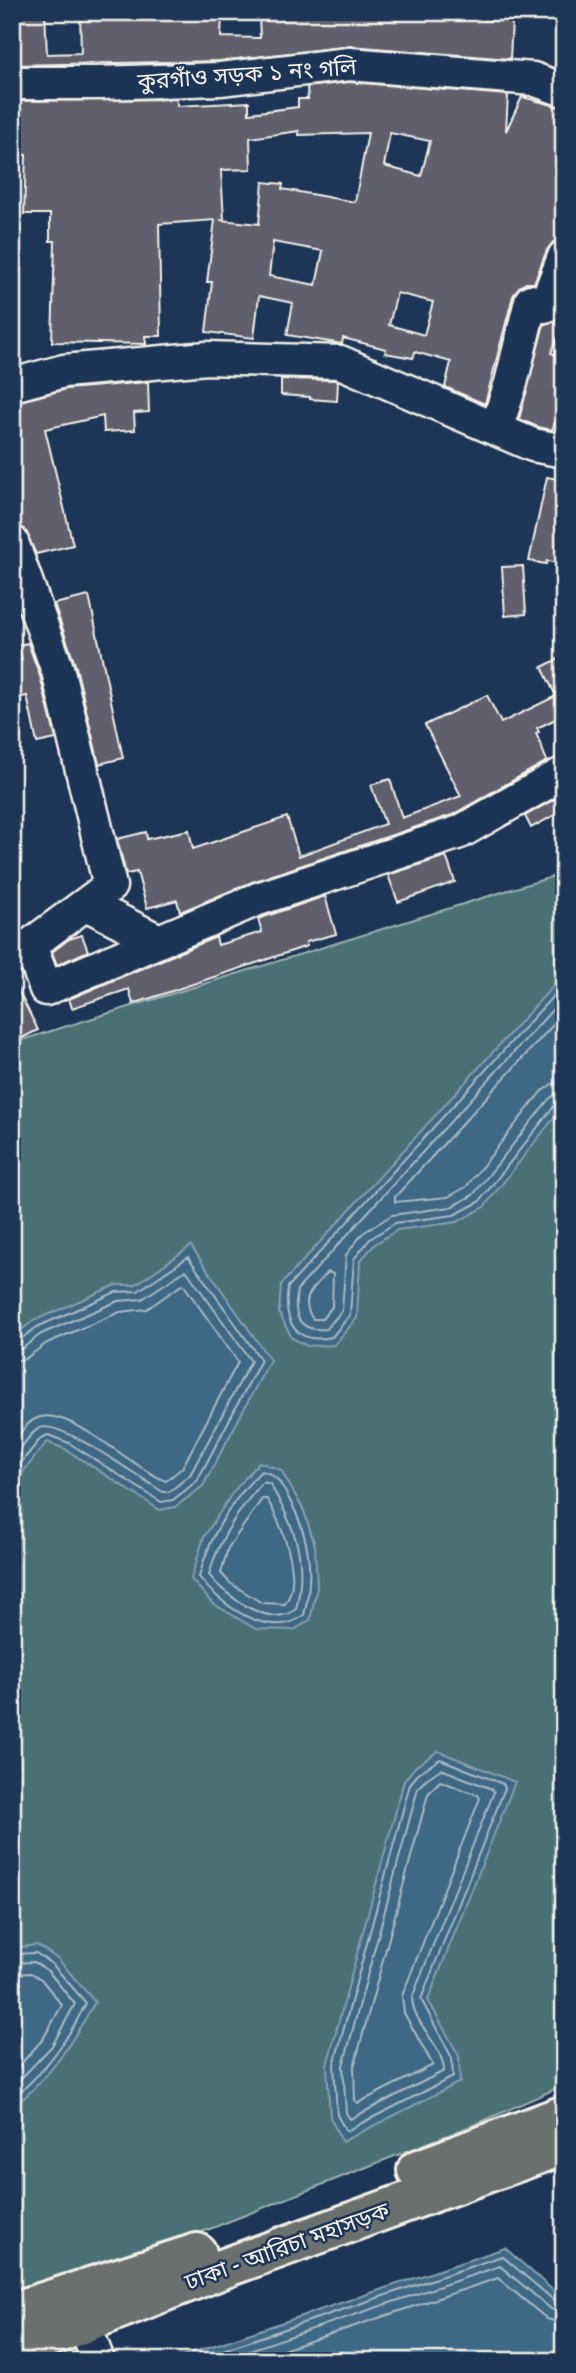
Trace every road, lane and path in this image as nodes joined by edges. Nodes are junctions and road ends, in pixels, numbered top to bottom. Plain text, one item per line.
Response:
1 (12, 83) edge
2 (564, 90) edge
3 (564, 257) edge
4 (12, 385) edge
5 (496, 429) junction
6 (564, 452) edge
7 (12, 541) edge
8 (20, 591) edge
9 (564, 774) edge
10 (86, 904) junction
11 (159, 941) junction
12 (21, 951) edge
13 (564, 2087) edge
14 (564, 2115) edge
15 (564, 2145) edge
16 (420, 2169) junction
17 (79, 2307) junction
18 (12, 2312) edge
19 (12, 2350) edge
20 (98, 2361) edge

1 - 2 street, কুরগাঁও সড়ক ১ নং গলি
3 - 5 street
4 - 5 street
5 - 6 street
7 - 8 street
8 - 10 street
9 - 11 street
10 - 11 street
10 - 12 street
11 - 12 street
13 - 16 highway
14 - 16 highway
15 - 17 highway, ঢাকা - আরিচা মহাসড়ক
16 - 17 highway
17 - 18 highway
17 - 19 highway, ঢাকা - আরিচা মহাসড়ক
17 - 20 street

